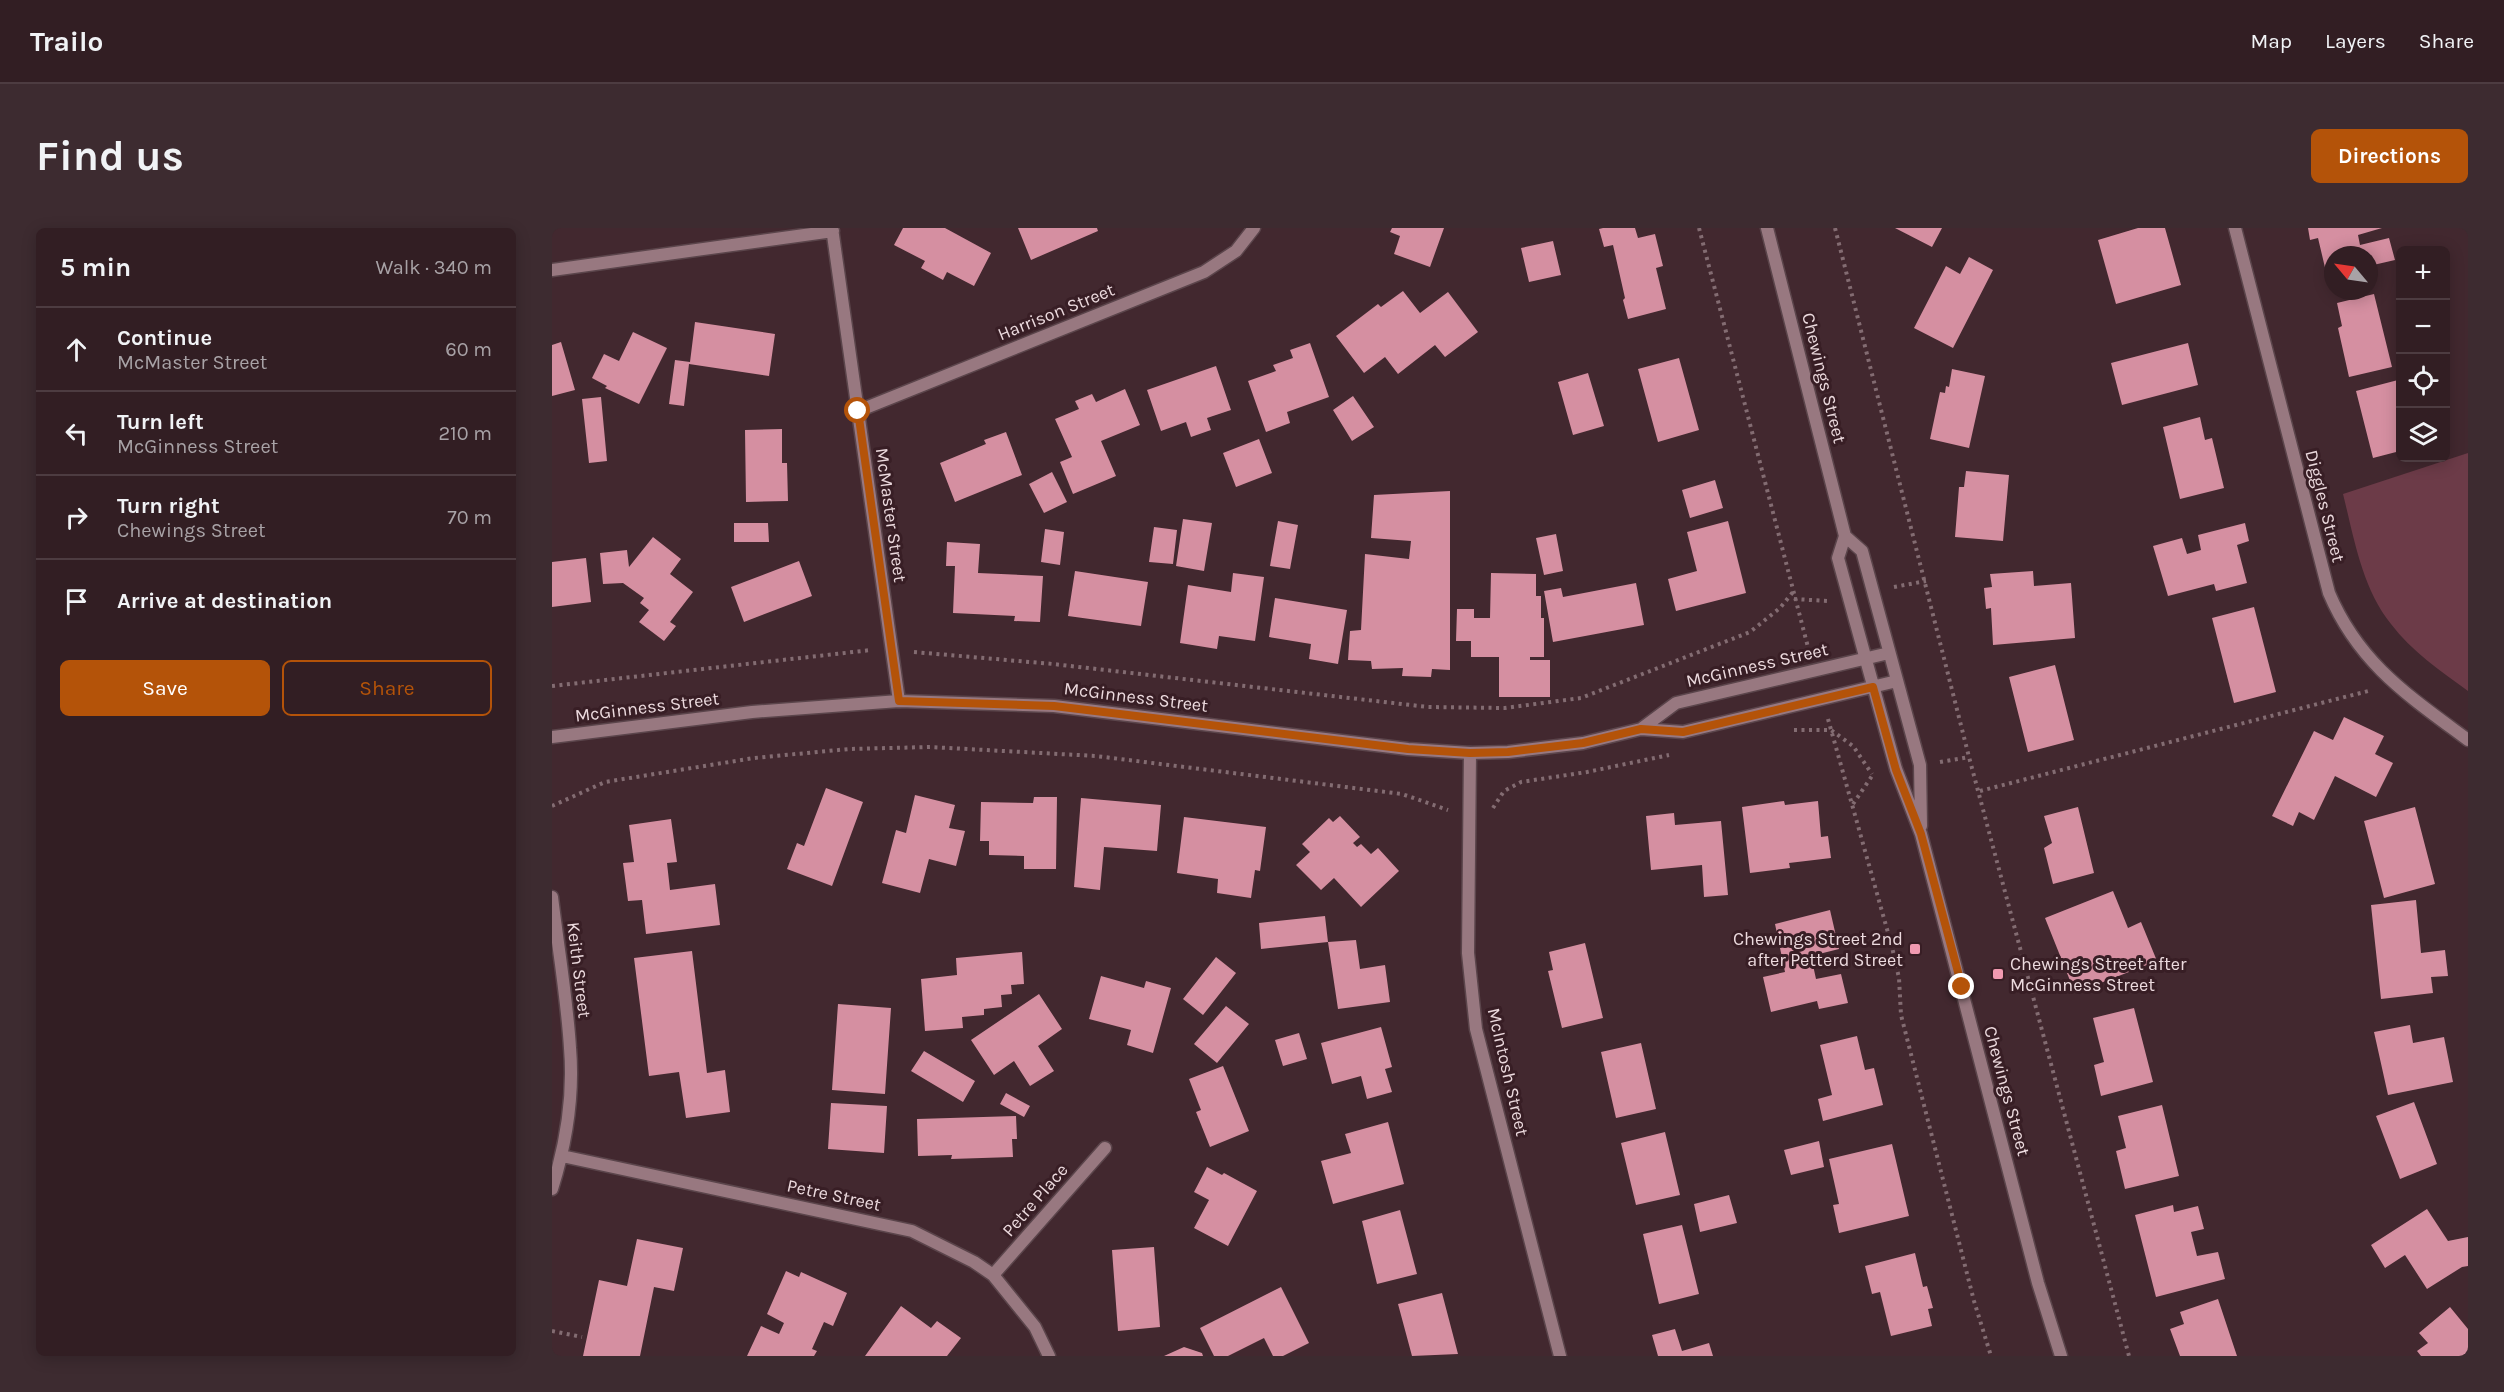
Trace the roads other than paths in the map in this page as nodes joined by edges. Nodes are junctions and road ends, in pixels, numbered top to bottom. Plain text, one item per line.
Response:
1 (1254, 228) edge
2 (1767, 228) edge
3 (2235, 228) edge
4 (832, 229) edge
5 (552, 270) edge
6 (858, 411) junction
7 (1845, 536) junction
8 (1889, 652) junction
9 (1865, 658) junction
10 (1897, 681) junction
11 (1873, 687) junction
12 (899, 701) junction
13 (1641, 729) junction
14 (552, 737) edge
15 (2468, 740) edge
16 (1470, 753) junction
17 (1921, 834) junction
18 (552, 897) edge
19 (1105, 1148) dead end
20 (562, 1156) junction
21 (552, 1189) edge
22 (993, 1275) junction
23 (1049, 1356) edge
24 (1560, 1356) edge
25 (2061, 1356) edge

1 - 6 street, Harrison Street
2 - 7 street, Chewings Street
3 - 15 street, Diggles Street
4 - 5 street
4 - 6 street, McMaster Street
6 - 12 street, McMaster Street
7 - 8 street, Chewings Street
7 - 9 street, Chewings Street
8 - 9 street, McGinness Street
8 - 10 street, Chewings Street
9 - 11 street, Chewings Street
9 - 13 street, McGinness Street
10 - 11 street, McGinness Street
10 - 17 street, Chewings Street
11 - 13 street, McGinness Street
11 - 17 street, Chewings Street
12 - 14 street, McGinness Street
12 - 16 street, McGinness Street
13 - 16 street, McGinness Street
16 - 24 street, McIntosh Street
17 - 25 street, Chewings Street
18 - 20 street, Keith Street
19 - 22 street, Petre Place
20 - 21 street, Keith Street
20 - 22 street, Petre Street
22 - 23 street, Petre Street

